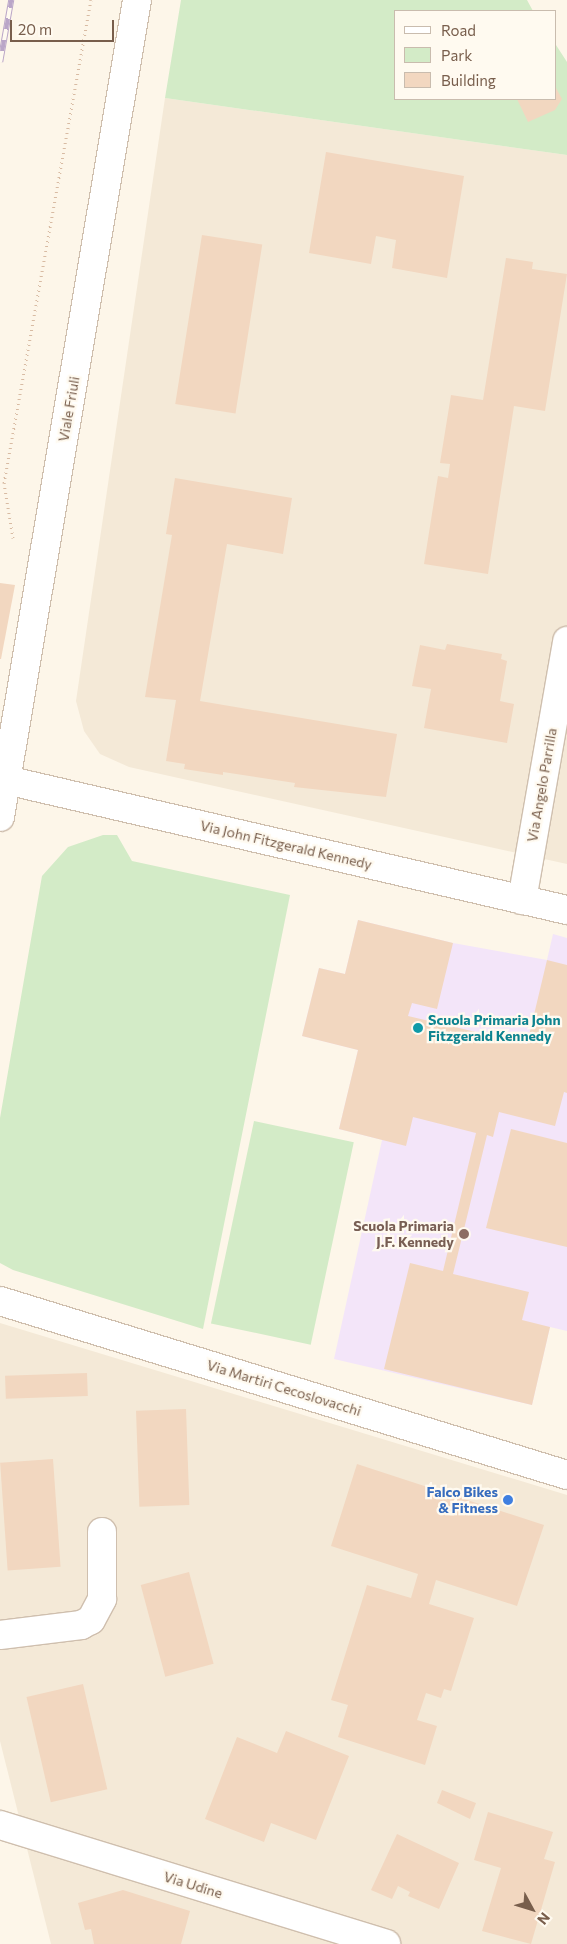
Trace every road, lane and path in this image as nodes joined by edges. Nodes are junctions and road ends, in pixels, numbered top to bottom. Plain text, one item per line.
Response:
1 (91, 0) edge
2 (137, 0) edge
3 (14, 548) dead end
4 (567, 641) edge
5 (6, 780) junction
6 (0, 817) edge
7 (522, 900) junction
8 (567, 910) edge
9 (0, 1301) edge
10 (567, 1474) edge
11 (102, 1532) dead end
12 (0, 1635) edge
13 (0, 1825) edge
14 (386, 1944) edge

1 - 3 path
2 - 5 street, Viale Friuli
4 - 7 street, Via Angelo Parrilla
5 - 6 street, Viale Friuli
5 - 7 street, Via John Fitzgerald Kennedy
7 - 8 street, Via John Fitzgerald Kennedy
9 - 10 street, Via Martiri Cecoslovacchi
11 - 12 street
13 - 14 street, Via Udine

